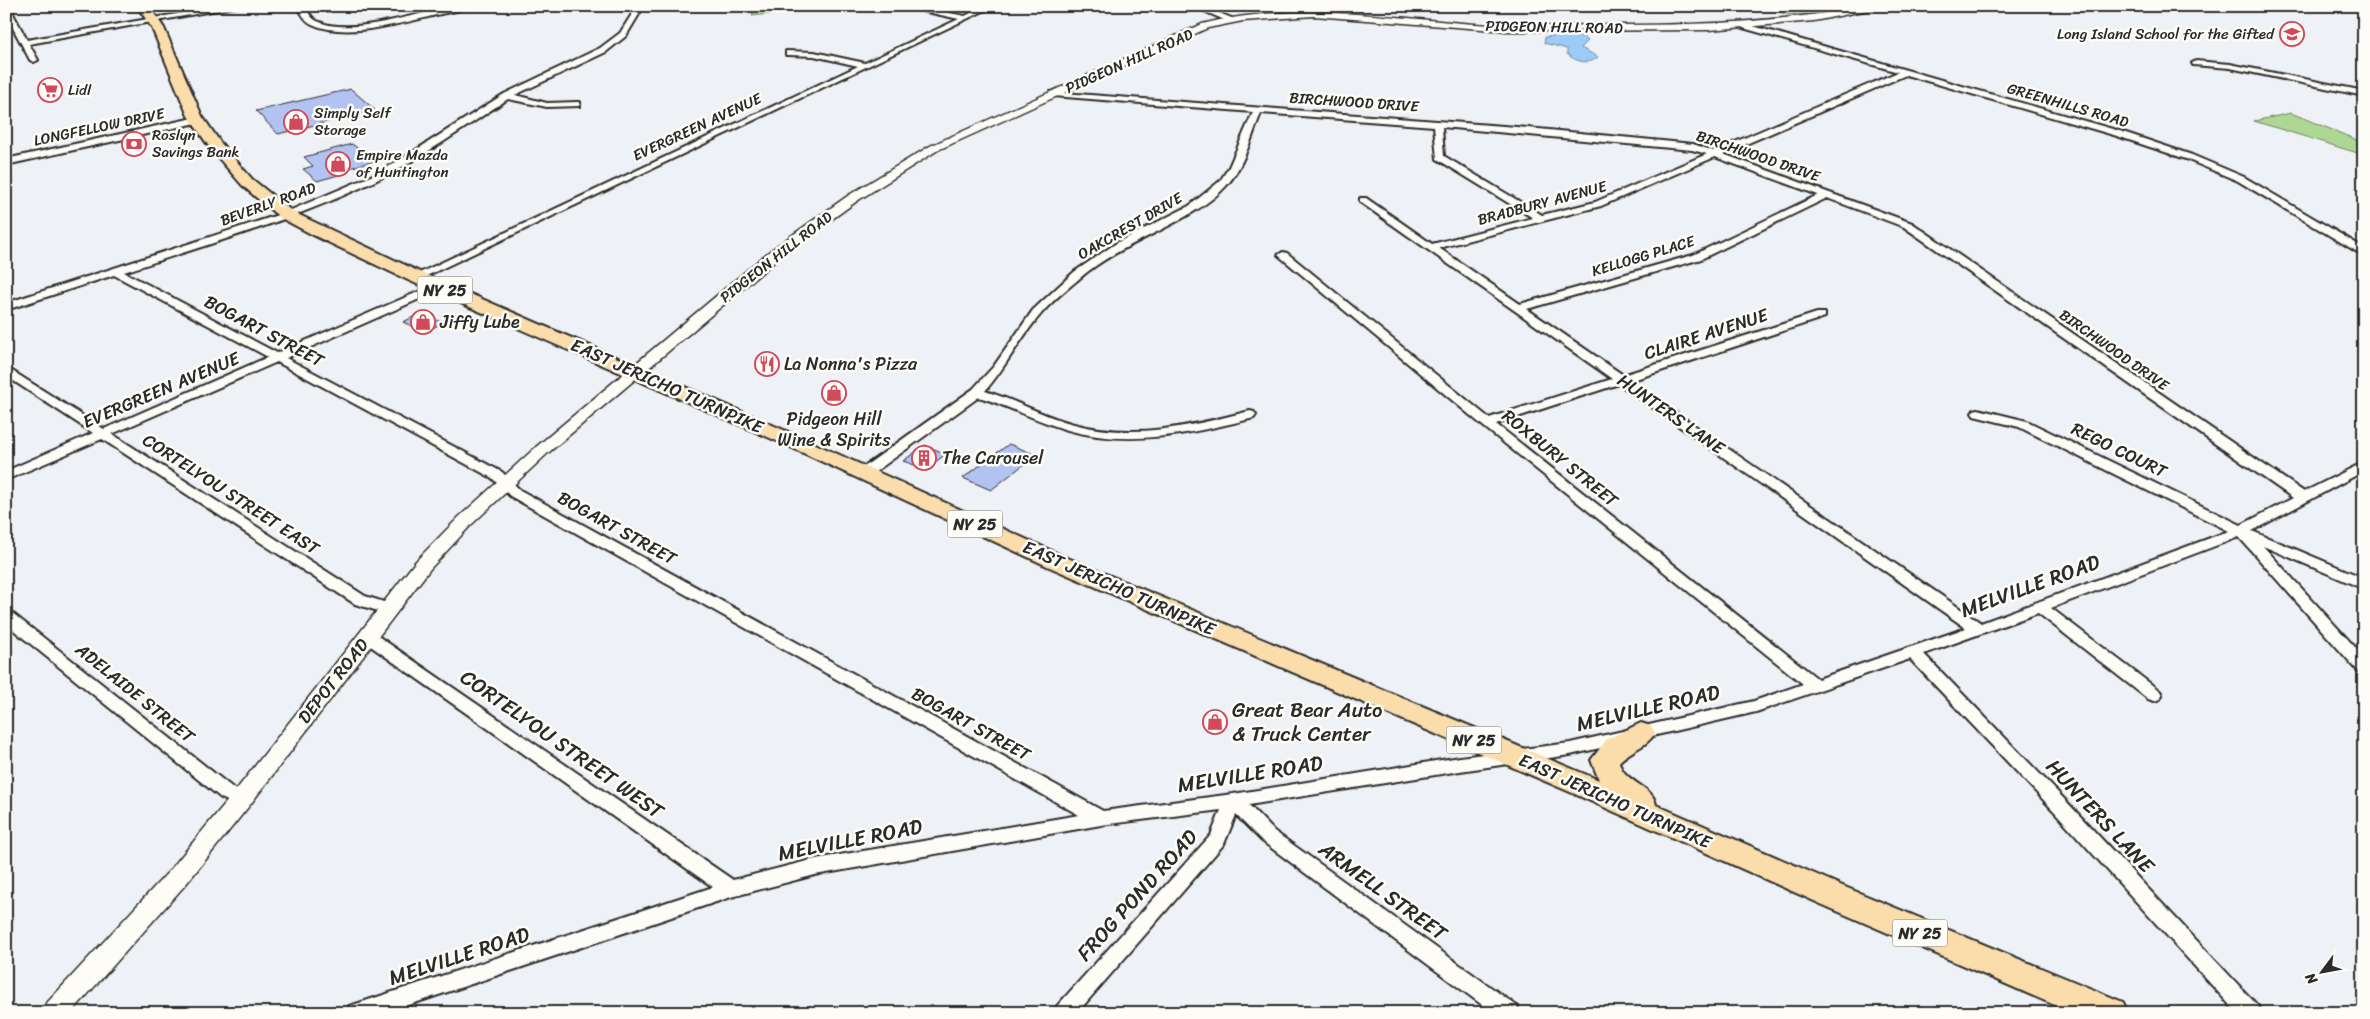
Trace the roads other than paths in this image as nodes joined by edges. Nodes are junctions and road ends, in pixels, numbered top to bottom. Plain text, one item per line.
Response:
1 (143, 6) edge
2 (237, 6) edge
3 (301, 6) edge
4 (424, 6) edge
5 (467, 6) edge
6 (641, 6) edge
7 (902, 6) edge
8 (991, 6) edge
9 (1195, 6) edge
10 (1884, 6) edge
11 (6, 8) edge
12 (1336, 9) edge
13 (431, 13) junction
14 (967, 18) junction
15 (1230, 19) junction
16 (154, 21) junction
17 (1746, 26) junction
18 (25, 43) junction
19 (789, 53) dead end
20 (34, 60) dead end
21 (2196, 63) dead end
22 (865, 65) junction
23 (1906, 72) junction
24 (1053, 94) junction
25 (2364, 94) edge
26 (507, 96) junction
27 (577, 104) dead end
28 (1258, 110) junction
29 (198, 120) junction
30 (1438, 124) junction
31 (1715, 154) junction
32 (6, 162) edge
33 (1826, 195) junction
34 (1363, 200) dead end
35 (287, 215) junction
36 (1540, 218) junction
37 (1431, 247) junction
38 (2364, 253) edge
39 (1283, 255) dead end
40 (115, 271) junction
41 (416, 277) junction
42 (438, 287) junction
43 (6, 307) edge
44 (1519, 308) junction
45 (1821, 315) dead end
46 (277, 359) junction
47 (6, 371) edge
48 (635, 371) junction
49 (1622, 380) junction
50 (976, 392) junction
51 (1978, 413) dead end
52 (1250, 415) dead end
53 (1487, 424) junction
54 (103, 433) junction
55 (2362, 469) edge
56 (863, 474) junction
57 (6, 476) edge
58 (506, 484) junction
59 (2304, 499) junction
60 (2241, 531) junction
61 (2364, 584) edge
62 (2039, 606) junction
63 (388, 609) junction
64 (6, 616) edge
65 (1979, 629) junction
66 (366, 636) junction
67 (1913, 652) junction
68 (2364, 667) edge
69 (1816, 686) junction
70 (2154, 696) dead end
71 (1641, 733) junction
72 (1513, 756) junction
73 (241, 800) junction
74 (1233, 801) junction
75 (1101, 818) junction
76 (1675, 826) junction
77 (731, 889) junction
78 (54, 1013) edge
79 (356, 1013) edge
80 (1064, 1013) edge
81 (1510, 1013) edge
82 (2111, 1013) edge
83 (2251, 1013) edge

1 - 16 main road, EAST JERICHO TURNPIKE / NY 25
2 - 16 street
3 - 13 street
4 - 13 street
5 - 13 street
6 - 26 street, BEVERLY ROAD
7 - 14 street
8 - 14 street, EVERGREEN AVENUE
9 - 15 street
10 - 17 street, PIDGEON HILL ROAD
11 - 18 street
12 - 15 street, PIDGEON HILL ROAD
12 - 17 street, PIDGEON HILL ROAD
14 - 22 street, EVERGREEN AVENUE
15 - 24 street, PIDGEON HILL ROAD
16 - 18 street
16 - 29 main road, EAST JERICHO TURNPIKE / NY 25
17 - 23 street, GREENHILLS ROAD
18 - 20 street
19 - 22 street
21 - 25 street
22 - 41 street, EVERGREEN AVENUE
23 - 31 street, BRADBURY AVENUE
23 - 38 street, GREENHILLS ROAD
24 - 28 street, BIRCHWOOD DRIVE
24 - 48 street, PIDGEON HILL ROAD
26 - 27 street
26 - 35 street, BEVERLY ROAD
28 - 30 street, BIRCHWOOD DRIVE
28 - 50 street, OAKCREST DRIVE
29 - 32 street, LONGFELLOW DRIVE
29 - 35 main road, EAST JERICHO TURNPIKE / NY 25
30 - 31 street, BIRCHWOOD DRIVE
30 - 36 street
31 - 33 street, BIRCHWOOD DRIVE
31 - 36 street, BRADBURY AVENUE
33 - 44 street, KELLOGG PLACE
33 - 59 street, BIRCHWOOD DRIVE
34 - 37 street, HUNTERS LANE
35 - 40 street, BEVERLY ROAD
35 - 41 main road, EAST JERICHO TURNPIKE / NY 25
36 - 37 street, BRADBURY AVENUE
37 - 44 street, HUNTERS LANE
39 - 53 street, ROXBURY STREET
40 - 43 street, BEVERLY ROAD
40 - 46 street, BOGART STREET
41 - 42 main road, EAST JERICHO TURNPIKE / NY 25
42 - 46 street, EVERGREEN AVENUE
42 - 48 main road, EAST JERICHO TURNPIKE / NY 25
44 - 49 street, HUNTERS LANE
45 - 49 street, CLAIRE AVENUE
46 - 54 street, EVERGREEN AVENUE
46 - 58 street, BOGART STREET
47 - 54 street, CORTELYOU STREET EAST
48 - 56 main road, EAST JERICHO TURNPIKE / NY 25
48 - 58 street, DEPOT ROAD
49 - 53 street, CLAIRE AVENUE
49 - 65 street, HUNTERS LANE
50 - 52 street
50 - 56 street, OAKCREST DRIVE
51 - 60 street, REGO COURT
53 - 69 street, ROXBURY STREET
54 - 57 street, EVERGREEN AVENUE
54 - 63 street, CORTELYOU STREET EAST
55 - 59 street, MELVILLE ROAD
56 - 72 main road, EAST JERICHO TURNPIKE / NY 25
58 - 63 street, DEPOT ROAD
58 - 75 street, BOGART STREET
59 - 60 street, MELVILLE ROAD
60 - 61 street, REGO COURT
60 - 62 street, MELVILLE ROAD
60 - 68 street
62 - 65 street, MELVILLE ROAD
62 - 70 street
63 - 66 street, DEPOT ROAD
64 - 73 street, ADELAIDE STREET
65 - 67 street, MELVILLE ROAD
66 - 73 street, DEPOT ROAD
66 - 77 street, CORTELYOU STREET WEST
67 - 69 street, MELVILLE ROAD
67 - 83 street, HUNTERS LANE
69 - 71 street, MELVILLE ROAD
71 - 72 street, MELVILLE ROAD
71 - 76 main road
72 - 74 street, MELVILLE ROAD
72 - 76 main road, EAST JERICHO TURNPIKE / NY 25
73 - 78 street, DEPOT ROAD
74 - 75 street, MELVILLE ROAD
74 - 80 street, FROG POND ROAD
74 - 81 street, ARMELL STREET
75 - 77 street, MELVILLE ROAD
76 - 82 main road, EAST JERICHO TURNPIKE / NY 25
77 - 79 street, MELVILLE ROAD

